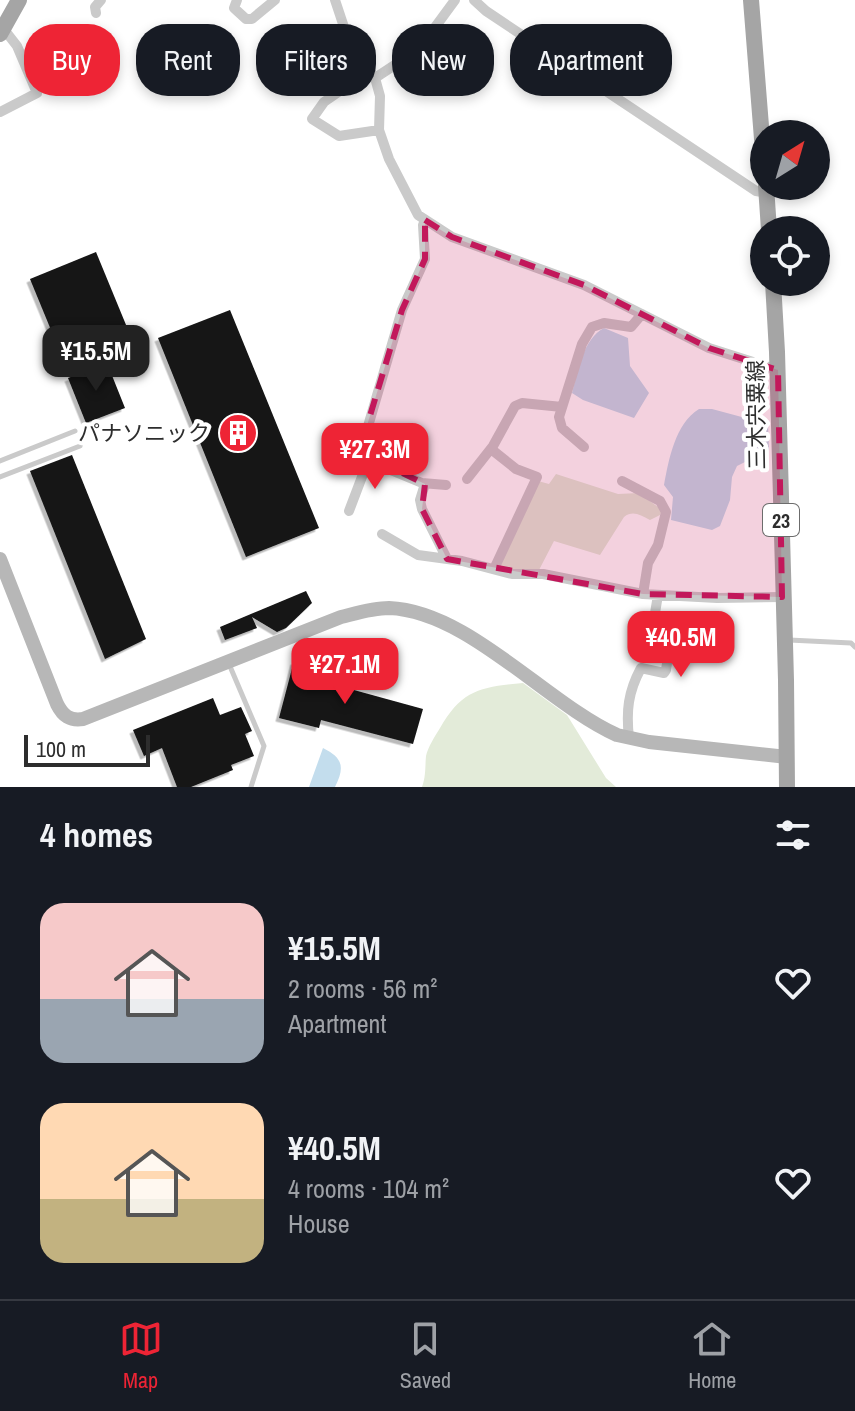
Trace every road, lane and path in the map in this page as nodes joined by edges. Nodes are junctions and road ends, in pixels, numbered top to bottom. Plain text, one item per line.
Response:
1 (19, 0) edge
2 (101, 0) edge
3 (237, 0) edge
4 (275, 0) edge
5 (335, 0) edge
6 (455, 0) edge
7 (474, 0) edge
8 (751, 0) edge
9 (96, 13) dead end
10 (343, 24) edge
11 (2, 31) edge
12 (376, 73) edge
13 (376, 86) edge
14 (335, 96) edge
15 (0, 112) edge
16 (761, 120) edge
17 (379, 130) junction
18 (750, 187) edge
19 (425, 220) junction
20 (774, 296) edge
21 (642, 314) junction
22 (778, 370) junction
23 (562, 407) junction
24 (75, 431) dead end
25 (80, 446) dead end
26 (584, 447) dead end
27 (491, 449) junction
28 (0, 461) edge
29 (368, 461) junction
30 (0, 477) edge
31 (467, 479) dead end
32 (622, 481) dead end
33 (425, 484) junction
34 (446, 485) dead end
35 (349, 511) dead end
36 (382, 534) dead end
37 (0, 559) edge
38 (447, 559) junction
39 (494, 569) junction
40 (643, 594) junction
41 (658, 595) junction
42 (782, 597) junction
43 (784, 640) junction
44 (855, 647) edge
45 (229, 663) junction
46 (629, 738) junction
47 (787, 757) junction
48 (251, 787) edge
49 (787, 787) edge

1 - 11 main road
2 - 9 street
3 - 4 street
5 - 10 street
6 - 12 street
7 - 18 street
8 - 16 main road
11 - 15 street
13 - 17 street
14 - 17 street
17 - 19 street
19 - 21 street
19 - 29 street
20 - 22 main road, 三木宍粟線 / 23
21 - 22 street
21 - 23 street
22 - 42 main road, 三木宍粟線 / 23
23 - 26 street
23 - 27 street
24 - 28 lane
25 - 30 lane
27 - 31 street
27 - 39 street
29 - 33 street
29 - 35 street
32 - 40 street
33 - 34 street
33 - 38 street
36 - 38 street
37 - 45 street
38 - 39 street
39 - 40 street
40 - 41 street
41 - 42 street
41 - 46 street
42 - 43 main road, 三木宍粟線 / 23
43 - 44 lane
43 - 47 main road, 三木宍粟線 / 23
45 - 46 street
45 - 48 lane
46 - 47 street
47 - 49 main road, 三木宍粟線 / 23

